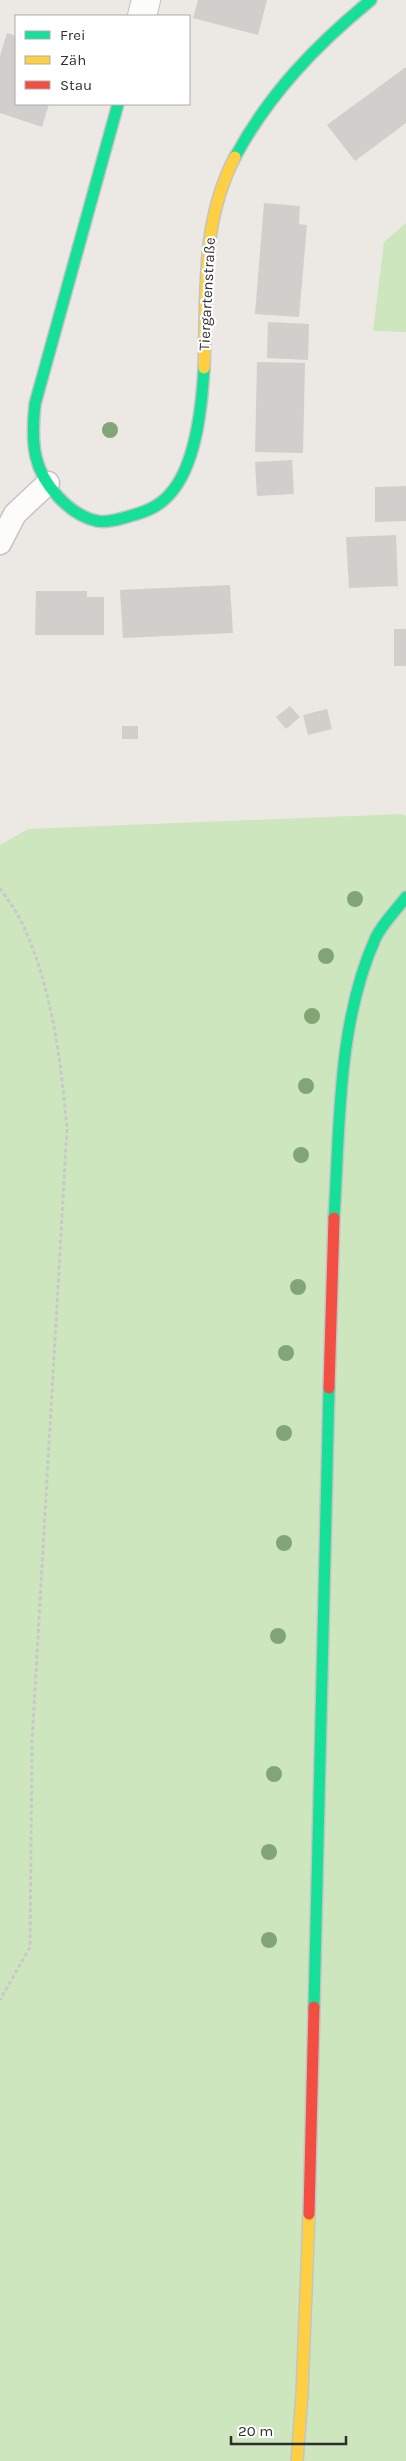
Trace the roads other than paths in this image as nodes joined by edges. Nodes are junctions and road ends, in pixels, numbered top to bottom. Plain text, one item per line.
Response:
1 (146, 0) edge
2 (371, 0) edge
3 (142, 15) edge
4 (118, 105) edge
5 (48, 484) junction
6 (0, 543) edge
7 (406, 897) edge
8 (296, 2461) edge

1 - 3 street
2 - 5 main road, Tiergartenstraße
4 - 5 main road, Tiergartenstraße
5 - 6 lane
7 - 8 main road

